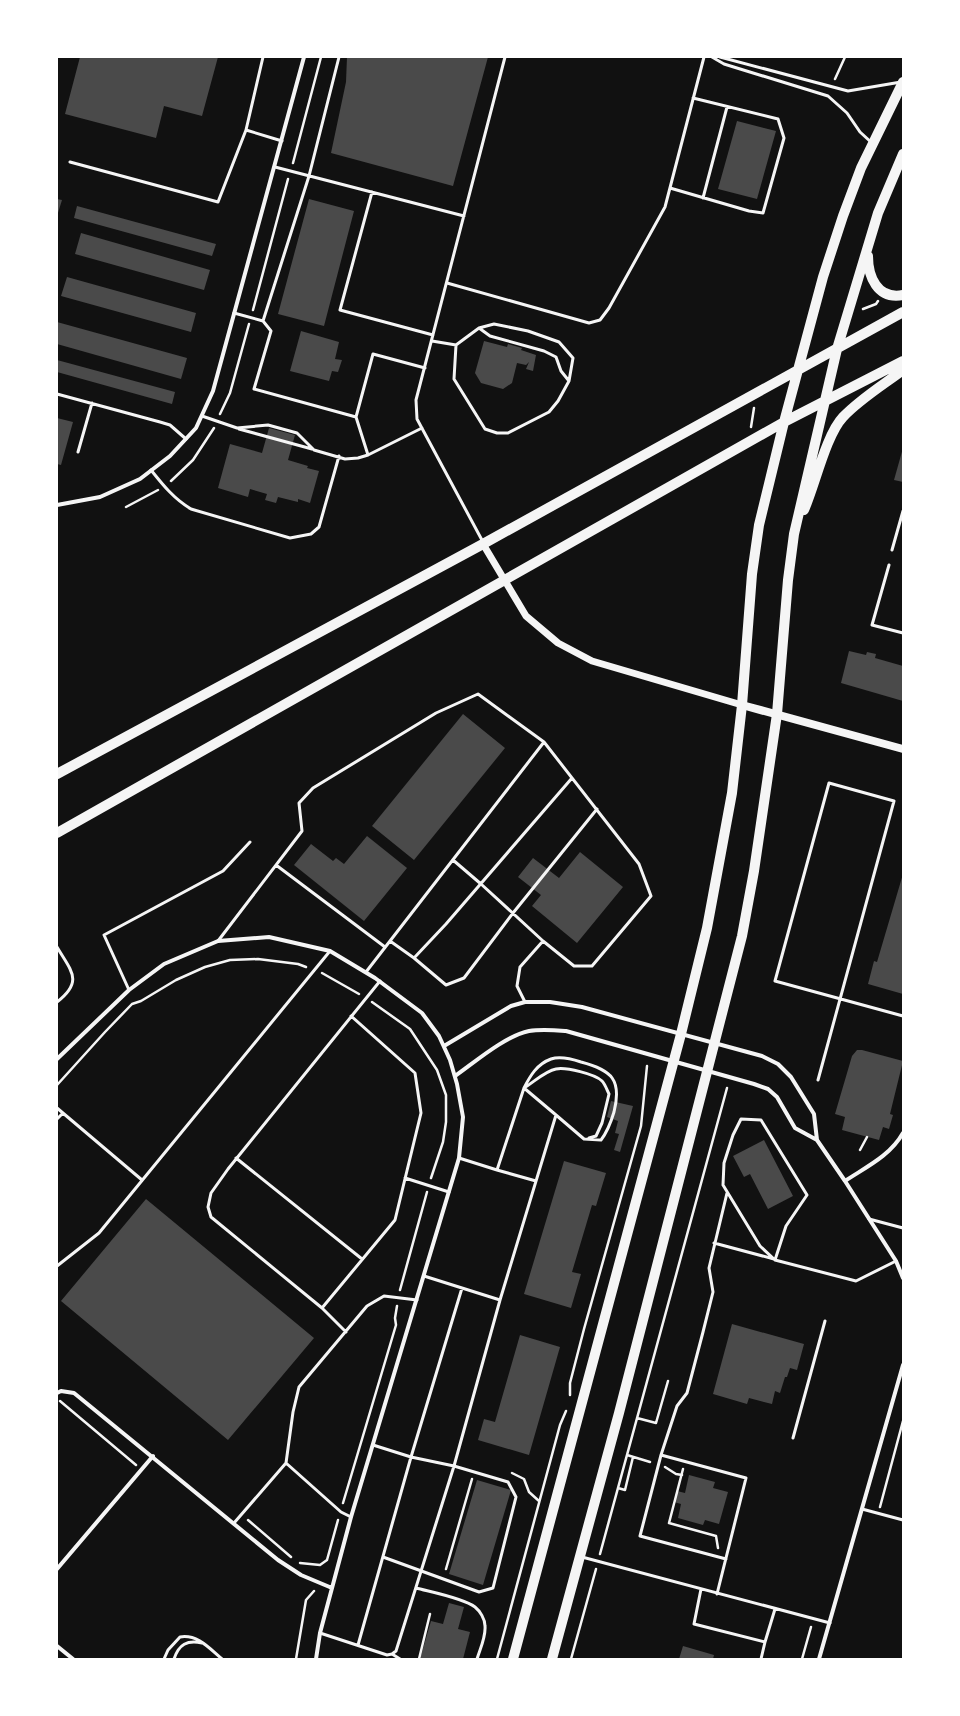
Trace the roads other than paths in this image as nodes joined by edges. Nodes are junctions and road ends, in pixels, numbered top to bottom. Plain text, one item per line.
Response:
1 (263, 57) edge
2 (304, 57) edge
3 (339, 57) edge
4 (505, 57) edge
5 (704, 57) edge
6 (712, 57) edge
7 (720, 57) edge
8 (903, 82) edge
9 (693, 98) junction
10 (727, 107) junction
11 (246, 130) junction
12 (282, 141) junction
13 (873, 144) junction
14 (903, 154) edge
15 (70, 162) dead end
16 (275, 167) junction
17 (308, 176) junction
18 (670, 188) junction
19 (372, 192) junction
20 (703, 198) junction
21 (464, 216) junction
22 (868, 244) junction
23 (447, 283) junction
24 (903, 295) edge
25 (903, 312) edge
26 (234, 313) junction
27 (263, 321) junction
28 (479, 328) junction
29 (433, 335) junction
30 (432, 341) junction
31 (456, 345) junction
32 (838, 348) junction
33 (903, 361) edge
34 (425, 368) junction
35 (903, 370) edge
36 (798, 371) junction
37 (569, 381) junction
38 (57, 394) edge
39 (826, 400) junction
40 (92, 403) junction
41 (202, 416) junction
42 (356, 417) junction
43 (784, 422) junction
44 (237, 428) junction
45 (422, 428) junction
46 (186, 439) junction
47 (314, 450) junction
48 (78, 452) dead end
49 (368, 455) junction
50 (339, 456) junction
51 (151, 470) junction
52 (57, 505) edge
53 (903, 511) edge
54 (794, 534) junction
55 (483, 544) junction
56 (892, 550) dead end
57 (889, 565) dead end
58 (504, 580) junction
59 (903, 633) edge
60 (742, 705) junction
61 (777, 714) junction
62 (544, 742) junction
63 (903, 749) edge
64 (57, 774) edge
65 (572, 778) junction
66 (596, 809) junction
67 (57, 833) edge
68 (250, 842) dead end
69 (453, 860) junction
70 (276, 865) junction
71 (481, 884) junction
72 (513, 913) junction
73 (218, 941) junction
74 (390, 941) junction
75 (543, 941) junction
76 (57, 947) edge
77 (385, 947) junction
78 (330, 951) junction
79 (414, 958) junction
80 (366, 972) junction
81 (380, 981) junction
82 (129, 990) junction
83 (841, 999) junction
84 (57, 1002) edge
85 (525, 1002) junction
86 (351, 1016) junction
87 (903, 1016) edge
88 (681, 1034) junction
89 (714, 1044) junction
90 (444, 1046) junction
91 (57, 1059) edge
92 (674, 1062) junction
93 (707, 1071) junction
94 (455, 1076) junction
95 (818, 1080) dead end
96 (524, 1088) junction
97 (57, 1108) edge
98 (63, 1113) junction
99 (556, 1115) junction
100 (57, 1119) edge
101 (903, 1133) edge
102 (584, 1139) junction
103 (817, 1140) junction
104 (236, 1158) junction
105 (459, 1158) junction
106 (498, 1170) junction
107 (405, 1178) junction
108 (142, 1180) junction
109 (536, 1180) junction
110 (845, 1181) junction
111 (450, 1192) junction
112 (727, 1193) junction
113 (869, 1219) junction
114 (903, 1228) edge
115 (714, 1243) junction
116 (362, 1259) junction
117 (775, 1260) junction
118 (896, 1261) junction
119 (57, 1266) edge
120 (424, 1276) junction
121 (903, 1278) edge
122 (462, 1288) junction
123 (417, 1300) junction
124 (500, 1300) junction
125 (322, 1308) junction
126 (825, 1321) dead end
127 (346, 1332) junction
128 (903, 1365) edge
129 (57, 1393) edge
130 (793, 1438) dead end
131 (373, 1445) junction
132 (661, 1455) junction
133 (153, 1456) junction
134 (411, 1457) junction
135 (286, 1463) junction
136 (454, 1466) junction
137 (862, 1509) junction
138 (351, 1517) junction
139 (903, 1520) edge
140 (234, 1523) junction
141 (580, 1556) junction
142 (383, 1557) junction
143 (726, 1559) junction
144 (57, 1569) edge
145 (421, 1571) junction
146 (332, 1588) junction
147 (416, 1588) junction
148 (701, 1589) junction
149 (717, 1594) junction
150 (775, 1609) junction
151 (830, 1623) junction
152 (320, 1633) junction
153 (765, 1642) junction
154 (203, 1643) junction
155 (358, 1645) junction
156 (57, 1646) edge
157 (392, 1654) junction
158 (73, 1659) edge
159 (164, 1659) edge
160 (174, 1659) edge
161 (222, 1659) edge
162 (316, 1659) edge
163 (400, 1659) edge
164 (477, 1659) edge
165 (513, 1659) edge
166 (552, 1659) edge
167 (761, 1659) edge
168 (819, 1659) edge

1 - 11 lane
2 - 12 street
3 - 17 lane
4 - 21 lane
5 - 9 lane
6 - 13 lane
7 - 8 lane
8 - 13 main road
9 - 10 lane
9 - 18 lane
10 - 20 lane
10 - 20 lane
11 - 12 lane
11 - 15 lane
12 - 16 street
13 - 36 main road
14 - 22 main road
16 - 17 lane
16 - 26 street
17 - 19 lane
17 - 27 lane
18 - 20 lane
18 - 23 lane
19 - 21 lane
19 - 29 lane
21 - 23 lane
22 - 24 main road
22 - 32 main road
23 - 29 lane
25 - 32 main road
26 - 27 lane
26 - 41 street
27 - 42 lane
28 - 31 lane
28 - 37 lane
28 - 37 lane
29 - 30 lane
30 - 31 lane
30 - 34 lane
31 - 37 lane
32 - 36 main road
32 - 39 main road
33 - 39 main road
34 - 42 lane
34 - 45 lane
35 - 54 main road
36 - 43 main road
36 - 55 main road
38 - 40 lane
39 - 43 main road
39 - 54 main road
40 - 46 lane
40 - 48 lane
41 - 44 lane
41 - 46 street
42 - 49 lane
43 - 58 main road
43 - 60 main road
44 - 47 lane
44 - 47 lane
45 - 49 lane
45 - 55 lane
46 - 51 street
47 - 50 lane
49 - 50 lane
50 - 51 lane
51 - 52 street
53 - 56 lane
54 - 61 main road
55 - 58 street
55 - 64 main road
57 - 59 lane
58 - 60 street
58 - 67 main road
60 - 61 main road
60 - 88 main road
61 - 63 main road
61 - 89 main road
62 - 65 lane
62 - 69 lane
62 - 70 lane
65 - 66 lane
65 - 71 lane
66 - 72 lane
66 - 75 lane
68 - 82 lane
69 - 71 lane
69 - 74 lane
70 - 73 lane
70 - 77 lane
71 - 72 lane
71 - 79 lane
72 - 75 lane
72 - 79 lane
73 - 78 street
73 - 82 street
74 - 77 lane
74 - 79 lane
75 - 85 lane
76 - 84 lane
77 - 80 lane
78 - 80 street
78 - 108 lane
80 - 81 street
81 - 86 lane
81 - 90 street
82 - 91 street
83 - 83 lane
83 - 87 lane
83 - 95 lane
85 - 88 street
85 - 90 street
86 - 104 lane
86 - 107 lane
88 - 89 street
88 - 92 main road
89 - 93 main road
89 - 103 street
90 - 94 street
92 - 93 street
92 - 94 street
92 - 165 main road
93 - 103 street
93 - 141 main road
94 - 105 street
96 - 99 lane
96 - 102 lane
96 - 102 lane
96 - 106 lane
97 - 98 lane
98 - 100 lane
98 - 108 lane
99 - 102 lane
99 - 109 lane
101 - 110 street
103 - 110 street
104 - 116 lane
104 - 125 lane
105 - 106 lane
105 - 111 street
106 - 109 lane
107 - 111 lane
107 - 116 lane
108 - 119 lane
109 - 124 lane
110 - 113 street
111 - 120 street
112 - 115 lane
112 - 117 lane
112 - 117 lane
113 - 114 lane
113 - 118 street
115 - 117 lane
115 - 132 lane
116 - 125 lane
117 - 118 lane
118 - 121 street
120 - 122 lane
120 - 123 street
122 - 124 lane
122 - 134 lane
123 - 127 lane
123 - 131 street
124 - 136 lane
125 - 127 lane
126 - 130 lane
127 - 135 lane
128 - 137 street
129 - 133 street
131 - 134 lane
131 - 138 street
132 - 143 lane
132 - 143 lane
133 - 140 street
133 - 144 street
134 - 136 lane
134 - 142 lane
135 - 138 lane
135 - 140 lane
136 - 145 lane
136 - 145 lane
137 - 139 lane
137 - 151 street
138 - 146 street
140 - 146 street
141 - 148 lane
141 - 166 main road
142 - 145 lane
142 - 155 lane
143 - 149 lane
145 - 147 lane
146 - 152 street
147 - 157 lane
147 - 164 lane
148 - 149 lane
148 - 153 lane
149 - 150 lane
150 - 151 lane
150 - 153 lane
151 - 168 street
152 - 155 lane
152 - 162 street
153 - 167 lane
154 - 159 lane
154 - 160 lane
154 - 161 lane
155 - 157 lane
156 - 158 street
157 - 163 lane

